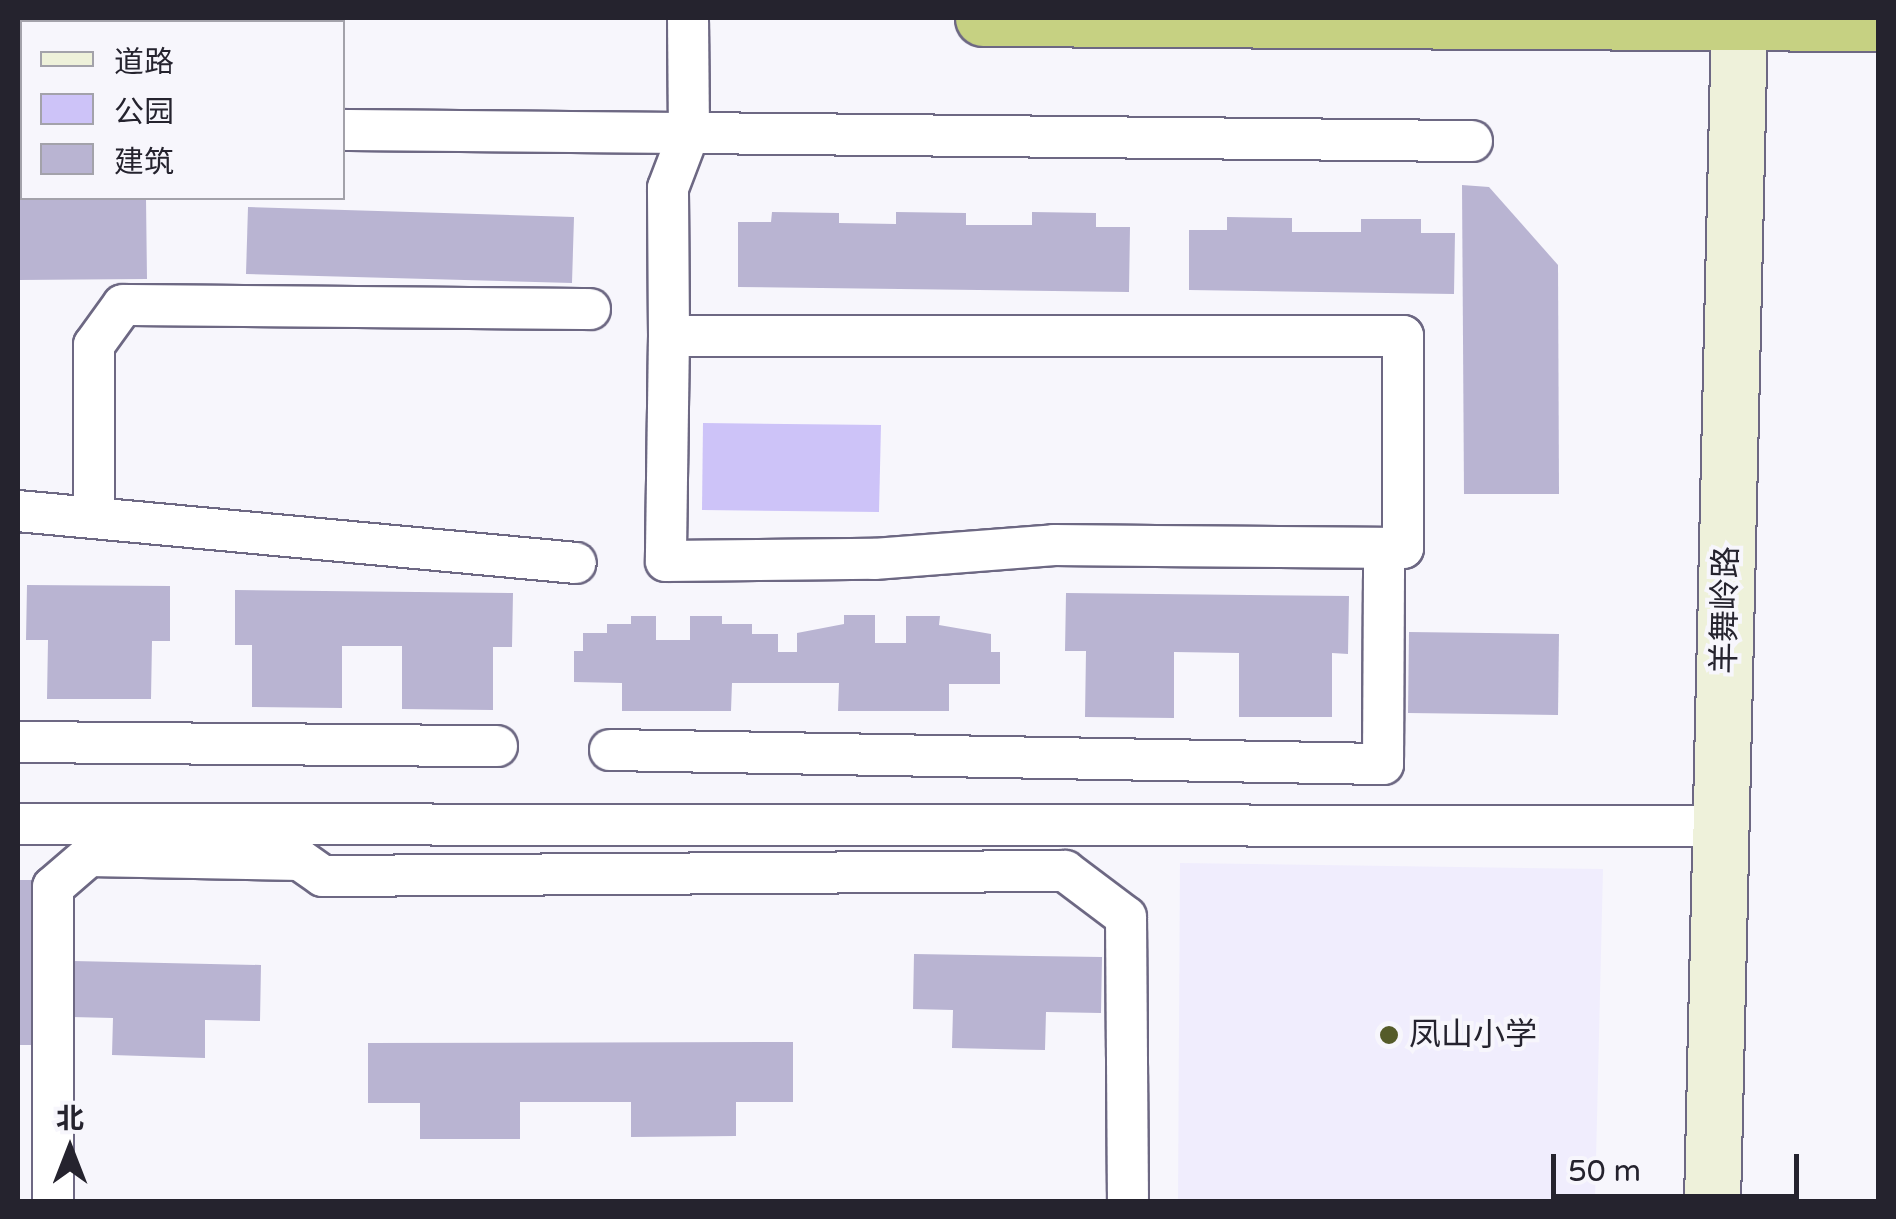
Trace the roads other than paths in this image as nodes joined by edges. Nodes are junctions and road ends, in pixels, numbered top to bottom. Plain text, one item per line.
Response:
1 (688, 18) edge
2 (983, 18) edge
3 (1739, 20) edge
4 (1878, 23) edge
5 (345, 130) edge
6 (689, 134) junction
7 (1472, 141) dead end
8 (590, 309) dead end
9 (670, 336) junction
10 (18, 510) edge
11 (94, 518) junction
12 (1384, 548) junction
13 (576, 563) dead end
14 (18, 742) edge
15 (497, 746) dead end
16 (610, 750) dead end
17 (18, 824) edge
18 (1721, 826) junction
19 (53, 1202) edge
20 (1128, 1202) edge
21 (1712, 1202) edge

1 - 6 street
2 - 3 highway
3 - 4 highway
3 - 18 street, 羊舞岭路
5 - 6 street
6 - 7 street
6 - 9 street
8 - 11 street
9 - 12 street
9 - 12 street
10 - 11 street
11 - 13 street
12 - 16 street
14 - 15 street
17 - 18 street
18 - 21 street, 羊舞岭路
19 - 20 street

